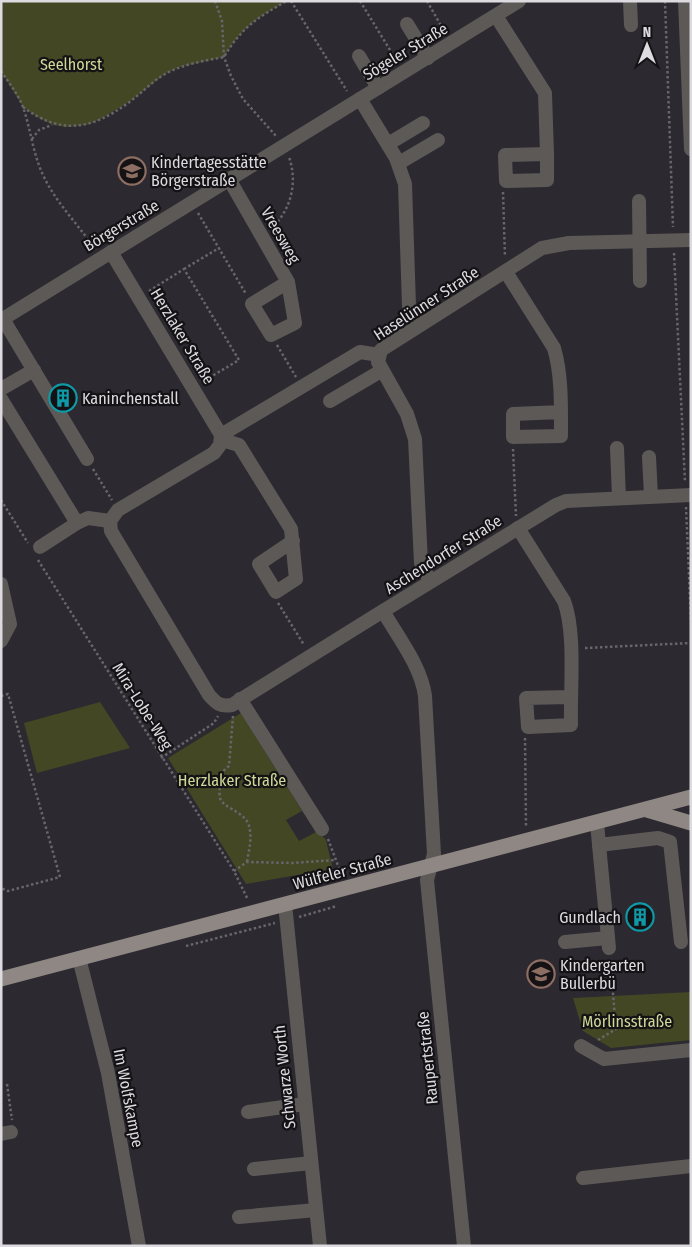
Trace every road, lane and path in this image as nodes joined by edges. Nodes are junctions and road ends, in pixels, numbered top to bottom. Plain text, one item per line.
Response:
1 (215, 1) edge
2 (287, 1) edge
3 (291, 1) edge
4 (360, 1) edge
5 (426, 1) edge
6 (519, 1) edge
7 (630, 1) edge
8 (665, 1) edge
9 (685, 1) edge
10 (496, 16) junction
11 (407, 24) dead end
12 (630, 25) dead end
13 (451, 43) junction
14 (359, 56) dead end
15 (224, 57) junction
16 (428, 58) junction
17 (1, 72) edge
18 (404, 72) junction
19 (378, 88) junction
20 (357, 101) junction
21 (23, 107) junction
22 (423, 123) dead end
23 (53, 125) junction
24 (32, 139) junction
25 (438, 140) dead end
26 (388, 144) junction
27 (285, 145) junction
28 (691, 150) edge
29 (547, 154) junction
30 (399, 163) junction
31 (229, 179) junction
32 (506, 181) junction
33 (639, 201) dead end
34 (191, 202) junction
35 (263, 238) junction
36 (691, 240) edge
37 (674, 241) junction
38 (640, 242) junction
39 (219, 248) junction
40 (106, 255) junction
41 (184, 269) junction
42 (506, 272) junction
43 (640, 281) dead end
44 (288, 282) junction
45 (139, 297) junction
46 (252, 304) junction
47 (2, 320) edge
48 (421, 324) junction
49 (271, 335) junction
50 (379, 355) junction
51 (34, 370) junction
52 (381, 371) junction
53 (194, 387) junction
54 (302, 387) junction
55 (1, 389) edge
56 (1, 399) edge
57 (330, 400) dead end
58 (561, 412) junction
59 (222, 438) junction
60 (513, 438) junction
61 (617, 448) dead end
62 (649, 457) dead end
63 (86, 459) joint
64 (688, 495) edge
65 (651, 496) junction
66 (619, 498) junction
67 (1, 500) edge
68 (114, 515) junction
69 (78, 524) junction
70 (518, 528) junction
71 (293, 541) junction
72 (35, 550) junction
73 (430, 581) junction
74 (1, 584) edge
75 (276, 592) junction
76 (383, 611) junction
77 (691, 621) edge
78 (1, 641) edge
79 (691, 643) edge
80 (570, 648) junction
81 (311, 656) junction
82 (1, 696) edge
83 (570, 697) junction
84 (232, 703) junction
85 (528, 727) junction
86 (162, 758) junction
87 (179, 784) junction
88 (220, 786) junction
89 (691, 797) edge
90 (646, 809) junction
91 (597, 822) junction
92 (691, 822) edge
93 (322, 829) joint
94 (526, 841) junction
95 (599, 845) junction
96 (336, 860) junction
97 (247, 862) junction
98 (430, 866) junction
99 (234, 871) junction
100 (1, 888) edge
101 (347, 888) junction
102 (285, 904) junction
103 (342, 904) dead end
104 (254, 912) junction
105 (286, 920) junction
106 (565, 942) dead end
107 (681, 942) dead end
108 (608, 943) junction
109 (80, 958) junction
110 (1, 979) edge
111 (585, 1048) joint
112 (691, 1050) edge
113 (7, 1084) dead end
114 (304, 1104) junction
115 (248, 1112) dead end
116 (6, 1133) edge
117 (311, 1163) junction
118 (691, 1166) edge
119 (254, 1169) dead end
120 (583, 1178) dead end
121 (316, 1210) junction
122 (239, 1217) dead end
123 (140, 1246) edge
124 (320, 1246) edge
125 (464, 1246) edge

1 - 15 path
2 - 15 path
3 - 20 path
4 - 18 path
5 - 13 path
6 - 10 street, Sögeler Straße
7 - 12 street
8 - 37 path
9 - 28 street
10 - 13 street, Sögeler Straße
10 - 29 street
11 - 16 street
13 - 16 street, Sögeler Straße
14 - 19 street
15 - 23 path
15 - 27 path
16 - 18 street, Sögeler Straße
17 - 21 path
18 - 19 street, Sögeler Straße
19 - 20 street, Sögeler Straße
20 - 26 street, Sögeler Straße
20 - 27 street, Börgerstraße
21 - 23 path
21 - 24 path
22 - 26 street
23 - 24 path
24 - 40 path
25 - 30 street
26 - 30 street, Sögeler Straße
27 - 31 street, Börgerstraße
27 - 35 path
29 - 32 street
29 - 32 street
30 - 48 street, Sögeler Straße
31 - 34 street, Börgerstraße
31 - 35 street, Vreesweg
32 - 42 path
33 - 38 street
34 - 39 path
34 - 40 street, Börgerstraße
35 - 44 street, Vreesweg
36 - 37 street, Haselünner Straße
37 - 38 street, Haselünner Straße
37 - 64 path
38 - 42 street, Haselünner Straße
38 - 43 street
39 - 41 path
39 - 46 path
40 - 45 street, Herzlaker Straße
40 - 47 street, Börgerstraße
41 - 45 path
41 - 53 path
42 - 48 street, Haselünner Straße
42 - 58 street
44 - 46 street, Vreesweg
44 - 49 street, Vreesweg
45 - 53 street, Herzlaker Straße
46 - 49 street
47 - 51 street, Börgerstraße
48 - 50 street, Haselünner Straße
49 - 54 path
50 - 52 street, Haselünner Straße
50 - 54 street
51 - 55 street
51 - 63 street, Börgerstraße
52 - 57 street
52 - 73 street, Haselünner Straße
53 - 59 street, Herzlaker Straße
54 - 59 street
56 - 69 street
58 - 60 street
58 - 60 street
59 - 68 street
59 - 71 street
60 - 70 path
61 - 66 street
62 - 65 street
63 - 68 path
64 - 65 street, Aschendorfer Straße
64 - 77 path
65 - 66 street, Aschendorfer Straße
66 - 70 street, Aschendorfer Straße
67 - 72 path, Mira-Lobe-Weg
68 - 69 street
68 - 84 street
69 - 72 street
70 - 73 street, Aschendorfer Straße
70 - 80 street
71 - 75 street
71 - 75 street
72 - 86 path, Mira-Lobe-Weg
73 - 76 street, Aschendorfer Straße
74 - 78 street
75 - 81 path
76 - 81 street
76 - 98 street, Aschendorfer Straße
79 - 80 path
80 - 83 street
81 - 84 street
82 - 100 path
83 - 85 street
83 - 85 street
84 - 86 path
84 - 88 path
84 - 93 street
85 - 94 path
86 - 87 path, Mira-Lobe-Weg
87 - 88 path
87 - 99 path, Mira-Lobe-Weg
88 - 97 path
89 - 90 main road, Wülfeler Straße
90 - 91 main road, Wülfeler Straße
90 - 92 main road
91 - 94 main road, Wülfeler Straße
91 - 95 street
93 - 96 path
94 - 98 main road, Wülfeler Straße
95 - 107 street
95 - 108 street
96 - 97 path
96 - 101 path
97 - 99 path
98 - 101 main road, Wülfeler Straße
98 - 125 street, Raupertstraße
99 - 104 path, Mira-Lobe-Weg
101 - 102 main road, Wülfeler Straße
102 - 104 main road, Wülfeler Straße
102 - 105 street, Schwarze Worth
103 - 105 path
104 - 105 path, Mira-Lobe-Weg
104 - 109 main road, Wülfeler Straße
105 - 114 street, Schwarze Worth
106 - 108 street
108 - 111 path
109 - 110 main road, Wülfeler Straße
109 - 123 street, Im Wolfskampe
111 - 112 street
113 - 116 path
114 - 115 street
114 - 117 street, Schwarze Worth
117 - 119 street
117 - 121 street, Schwarze Worth
118 - 120 street
121 - 122 street
121 - 124 street, Schwarze Worth

